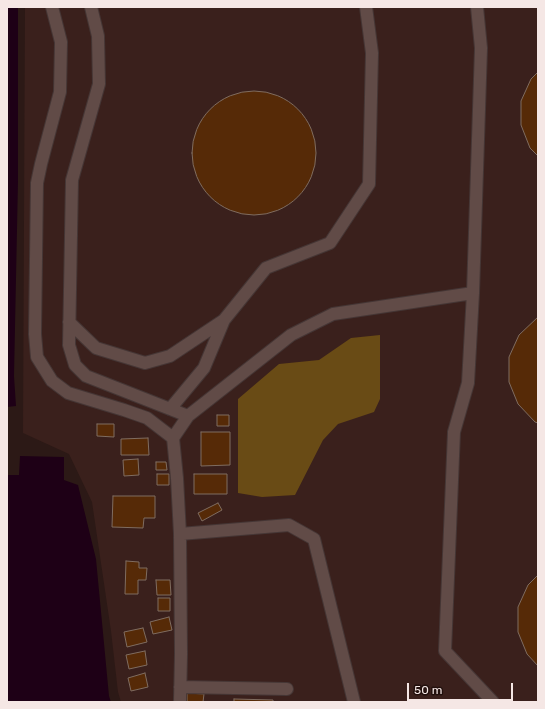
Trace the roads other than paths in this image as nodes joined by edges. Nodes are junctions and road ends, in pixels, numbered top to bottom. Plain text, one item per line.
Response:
1 (52, 7) edge
2 (91, 7) edge
3 (366, 7) edge
4 (477, 7) edge
5 (473, 293) junction
6 (224, 320) junction
7 (69, 322) junction
8 (170, 410) junction
9 (188, 416) junction
10 (174, 438) junction
11 (180, 534) junction
12 (180, 687) junction
13 (287, 689) dead end
14 (180, 702) edge
15 (354, 702) edge
16 (493, 702) edge

1 - 10 street
2 - 7 street
3 - 6 street
4 - 5 street
5 - 9 street
5 - 16 street
6 - 7 street
6 - 8 street
7 - 8 street
8 - 9 street
9 - 10 street
10 - 11 street
11 - 12 street
11 - 15 street
12 - 13 street
12 - 14 street

